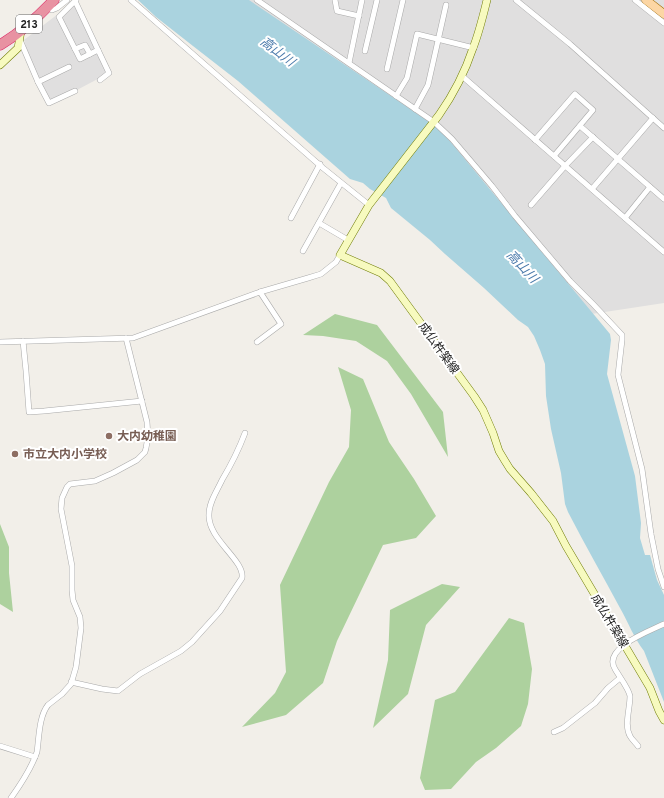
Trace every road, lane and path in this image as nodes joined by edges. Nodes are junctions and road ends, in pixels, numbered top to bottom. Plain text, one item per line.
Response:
1 (67, 0) edge
2 (76, 0) edge
3 (130, 0) edge
4 (257, 0) edge
5 (335, 0) edge
6 (362, 0) edge
7 (377, 0) edge
8 (403, 0) edge
9 (487, 0) edge
10 (517, 0) edge
11 (634, 0) edge
12 (646, 0) edge
13 (51, 3) edge
14 (446, 6) dead end
15 (664, 14) edge
16 (359, 16) junction
17 (664, 23) edge
18 (21, 31) junction
19 (438, 39) junction
20 (0, 45) edge
21 (474, 48) junction
22 (75, 49) junction
23 (98, 50) junction
24 (366, 51) dead end
25 (90, 54) junction
26 (349, 63) junction
27 (0, 65) edge
28 (69, 67) dead end
29 (387, 69) dead end
30 (462, 76) junction
31 (100, 80) dead end
32 (38, 82) junction
33 (75, 91) dead end
34 (396, 96) junction
35 (415, 109) junction
36 (652, 118) junction
37 (434, 122) junction
38 (580, 126) junction
39 (664, 128) edge
40 (593, 137) junction
41 (535, 140) junction
42 (554, 156) junction
43 (617, 158) junction
44 (320, 164) junction
45 (566, 166) junction
46 (341, 183) junction
47 (650, 187) junction
48 (592, 189) junction
49 (664, 199) edge
50 (369, 205) junction
51 (531, 205) dead end
52 (291, 218) dead end
53 (625, 218) junction
54 (319, 223) junction
55 (348, 240) junction
56 (303, 251) dead end
57 (664, 252) edge
58 (340, 255) junction
59 (260, 292) junction
60 (126, 338) junction
61 (23, 341) junction
62 (0, 342) edge
63 (257, 342) dead end
64 (142, 401) junction
65 (245, 433) dead end
66 (664, 587) edge
67 (664, 624) edge
68 (624, 644) junction
69 (620, 678) junction
70 (72, 682) junction
71 (664, 720) edge
72 (554, 732) dead end
73 (0, 746) edge
74 (638, 746) dead end
75 (35, 757) junction
76 (11, 798) edge

1 - 13 street
2 - 22 street
2 - 23 street
3 - 44 street
4 - 26 street
5 - 16 street
6 - 16 street
7 - 24 street
8 - 29 street
9 - 21 main road
10 - 36 street
11 - 17 street
12 - 15 main road
13 - 18 highway, 213
14 - 19 street
16 - 26 street
18 - 20 highway, 213
18 - 27 main road
18 - 32 street
19 - 21 street
19 - 34 street
19 - 35 street
21 - 30 main road
22 - 25 street
22 - 25 street
23 - 25 street
23 - 31 street
26 - 34 street
28 - 32 street
30 - 37 main road
30 - 41 street
32 - 33 street
34 - 35 street
35 - 37 street
36 - 39 street
36 - 43 street
37 - 50 main road
37 - 66 street
38 - 40 street
38 - 41 street
38 - 42 street
40 - 43 street
40 - 45 street
41 - 42 street
42 - 45 street
43 - 47 street
43 - 48 street
44 - 46 street
44 - 52 street
45 - 48 street
45 - 51 street
46 - 50 street
46 - 54 street
47 - 49 street
47 - 53 street
48 - 53 street
50 - 55 main road
53 - 57 street
54 - 55 street
54 - 56 street
55 - 58 main road
58 - 59 street
58 - 68 main road, 成仏杵築線
59 - 60 street
59 - 63 street
60 - 61 street
60 - 64 street
61 - 62 street
61 - 64 street
64 - 70 street
65 - 70 street
67 - 68 street
68 - 69 street
68 - 71 main road, 成仏杵築線
69 - 72 street
69 - 74 street
70 - 75 street
73 - 75 street
75 - 76 street

